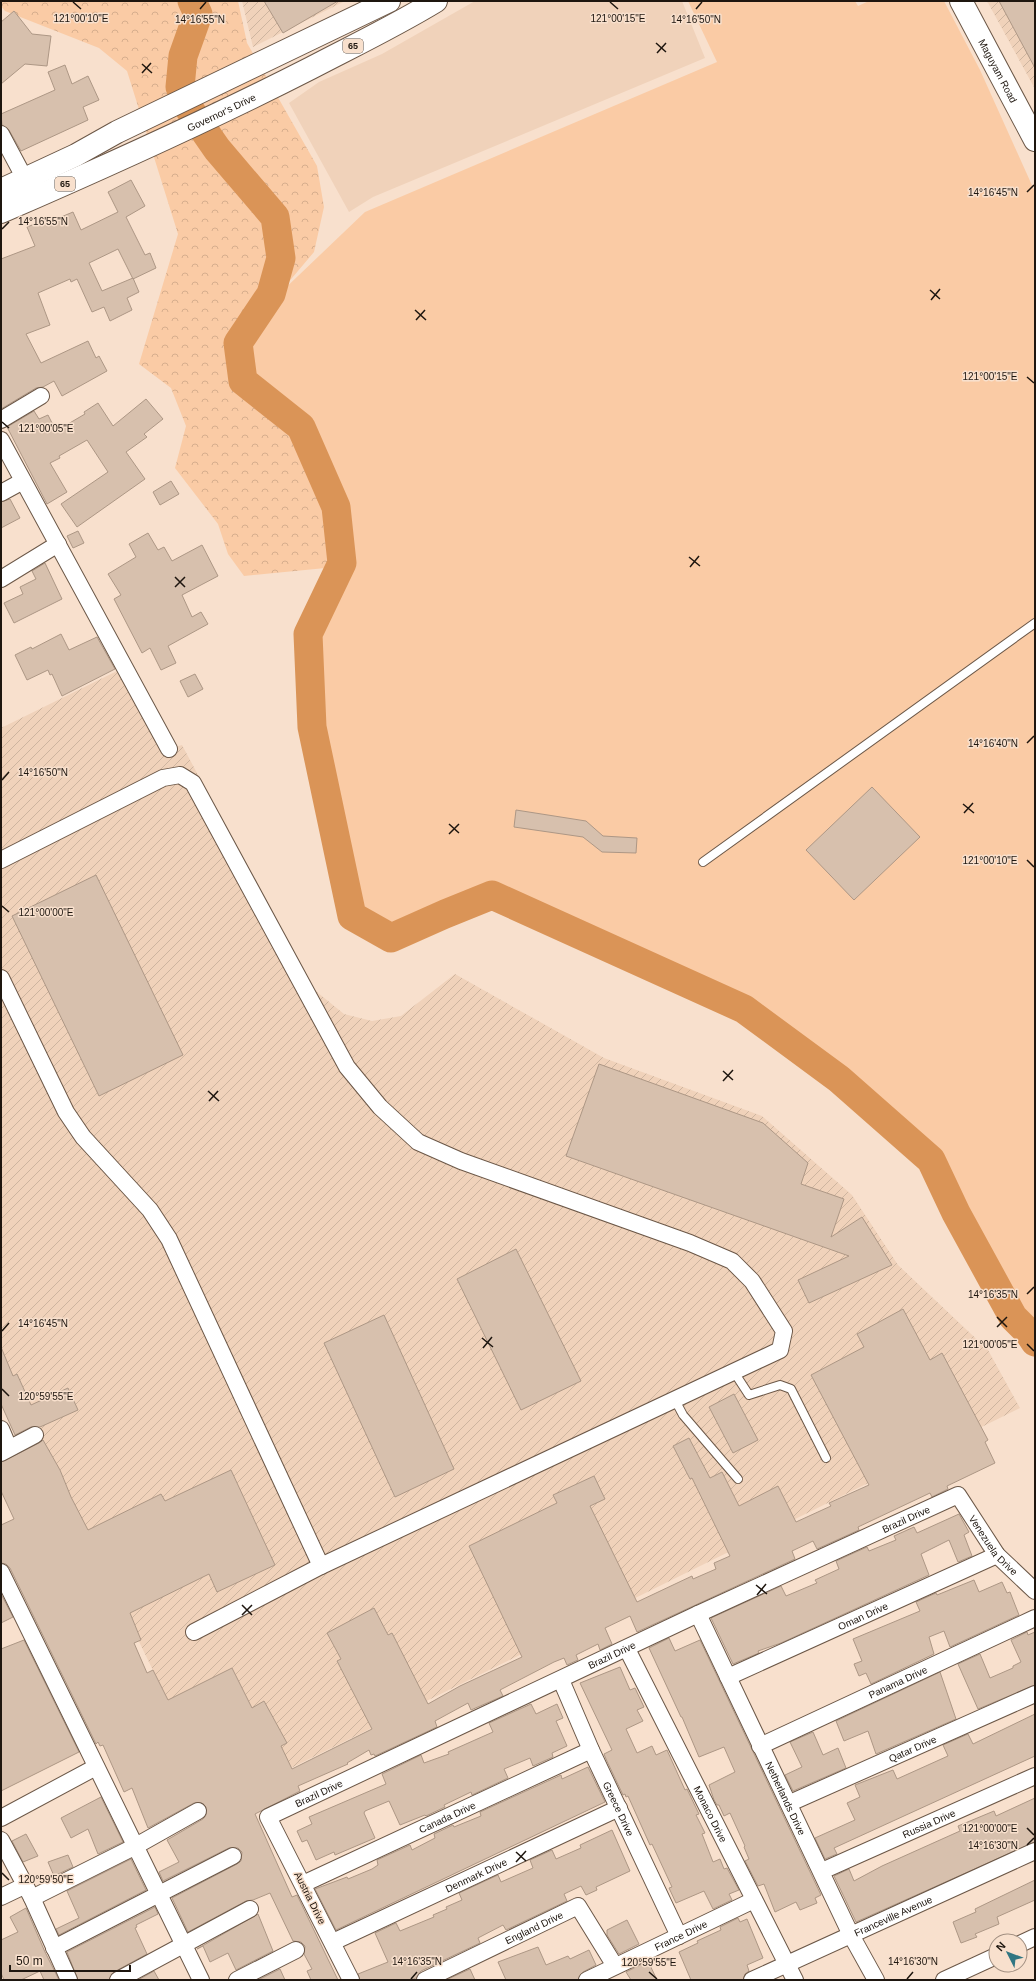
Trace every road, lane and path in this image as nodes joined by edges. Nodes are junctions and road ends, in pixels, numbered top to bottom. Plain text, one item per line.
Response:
1 (389, 1) edge
2 (436, 1) edge
3 (961, 1) edge
4 (1, 134) edge
5 (1035, 140) edge
6 (25, 179) junction
7 (1, 190) edge
8 (1, 212) edge
9 (41, 396) dead end
10 (1, 420) edge
11 (1, 440) edge
12 (23, 481) junction
13 (1, 493) edge
14 (58, 544) junction
15 (1, 579) edge
16 (1035, 623) edge
17 (169, 749) dead end
18 (1, 860) edge
19 (703, 862) dead end
20 (1, 980) edge
21 (734, 1372) junction
22 (675, 1400) junction
23 (1, 1429) edge
24 (34, 1435) dead end
25 (5, 1451) edge
26 (826, 1458) dead end
27 (738, 1479) dead end
28 (958, 1495) joint
29 (997, 1555) junction
30 (321, 1566) junction
31 (1, 1572) edge
32 (1035, 1591) edge
33 (698, 1614) junction
34 (1035, 1618) edge
35 (194, 1632) dead end
36 (627, 1649) junction
37 (728, 1677) junction
38 (561, 1680) junction
39 (1035, 1694) edge
40 (760, 1746) junction
41 (591, 1750) junction
42 (96, 1767) junction
43 (1035, 1776) edge
44 (790, 1803) junction
45 (619, 1808) junction
46 (198, 1811) dead end
47 (268, 1817) joint
48 (1, 1818) edge
49 (1, 1840) edge
50 (134, 1846) junction
51 (1035, 1851) edge
52 (233, 1856) dead end
53 (822, 1871) junction
54 (303, 1884) junction
55 (28, 1892) junction
56 (159, 1893) junction
57 (1, 1897) edge
58 (754, 1900) junction
59 (250, 1909) dead end
60 (852, 1935) junction
61 (679, 1936) junction
62 (333, 1942) junction
63 (185, 1946) junction
64 (54, 1948) junction
65 (296, 1950) dead end
66 (988, 1960) edge
67 (787, 1963) junction
68 (615, 1966) junction
69 (69, 1980) edge
70 (118, 1980) edge
71 (201, 1980) edge
72 (237, 1980) edge
73 (351, 1980) edge
74 (425, 1980) edge
75 (587, 1980) edge
76 (752, 1980) edge
77 (795, 1980) edge
78 (876, 1980) edge
79 (944, 1980) edge

1 - 6 main road, 65
2 - 8 main road, Governor's Drive / 65
3 - 5 main road, Maguyam Road
4 - 6 street
6 - 7 main road, 65
9 - 10 street
11 - 12 street
12 - 13 street
12 - 14 street
14 - 15 street
14 - 17 street
16 - 19 lane
18 - 21 street
20 - 30 street
21 - 22 street
21 - 26 lane
22 - 27 lane
22 - 30 street
23 - 25 street
24 - 25 street
28 - 29 street, Venezuela Drive
28 - 33 street, Brazil Drive
29 - 32 street, Venezuela Drive
29 - 37 street, Oman Drive
30 - 35 street
31 - 42 street
33 - 36 street, Brazil Drive
33 - 37 street, Netherlands Drive
34 - 40 street, Panama Drive
36 - 38 street, Brazil Drive
36 - 58 street, Monaco Drive
37 - 40 street, Netherlands Drive
38 - 41 street, Greece Drive
38 - 47 street, Brazil Drive
39 - 44 street, Qatar Drive
40 - 44 street, Netherlands Drive
41 - 45 street, Greece Drive
41 - 54 street, Canada Drive
42 - 48 street
42 - 50 street
43 - 53 street, Russia Drive
44 - 53 street, Netherlands Drive
45 - 61 street, Greece Drive
45 - 62 street, Denmark Drive
46 - 50 street
47 - 54 street, Austria Drive
49 - 55 street
50 - 55 street
50 - 56 street
51 - 60 street, Franceville Avenue
52 - 56 street
53 - 60 street, Netherlands Drive
54 - 62 street, Austria Drive
55 - 57 street
55 - 64 street
56 - 63 street
56 - 64 street
58 - 61 street, France Drive
58 - 67 street, Monaco Drive
59 - 63 street
60 - 67 street, Franceville Avenue
60 - 78 street, Netherlands Drive
61 - 68 street, France Drive
62 - 73 street, Austria Drive
63 - 70 street
63 - 71 street
64 - 69 street
65 - 72 street
66 - 79 street
67 - 76 street, Franceville Avenue
67 - 77 street, Monaco Drive
68 - 74 street, England Drive
68 - 75 street, France Drive

